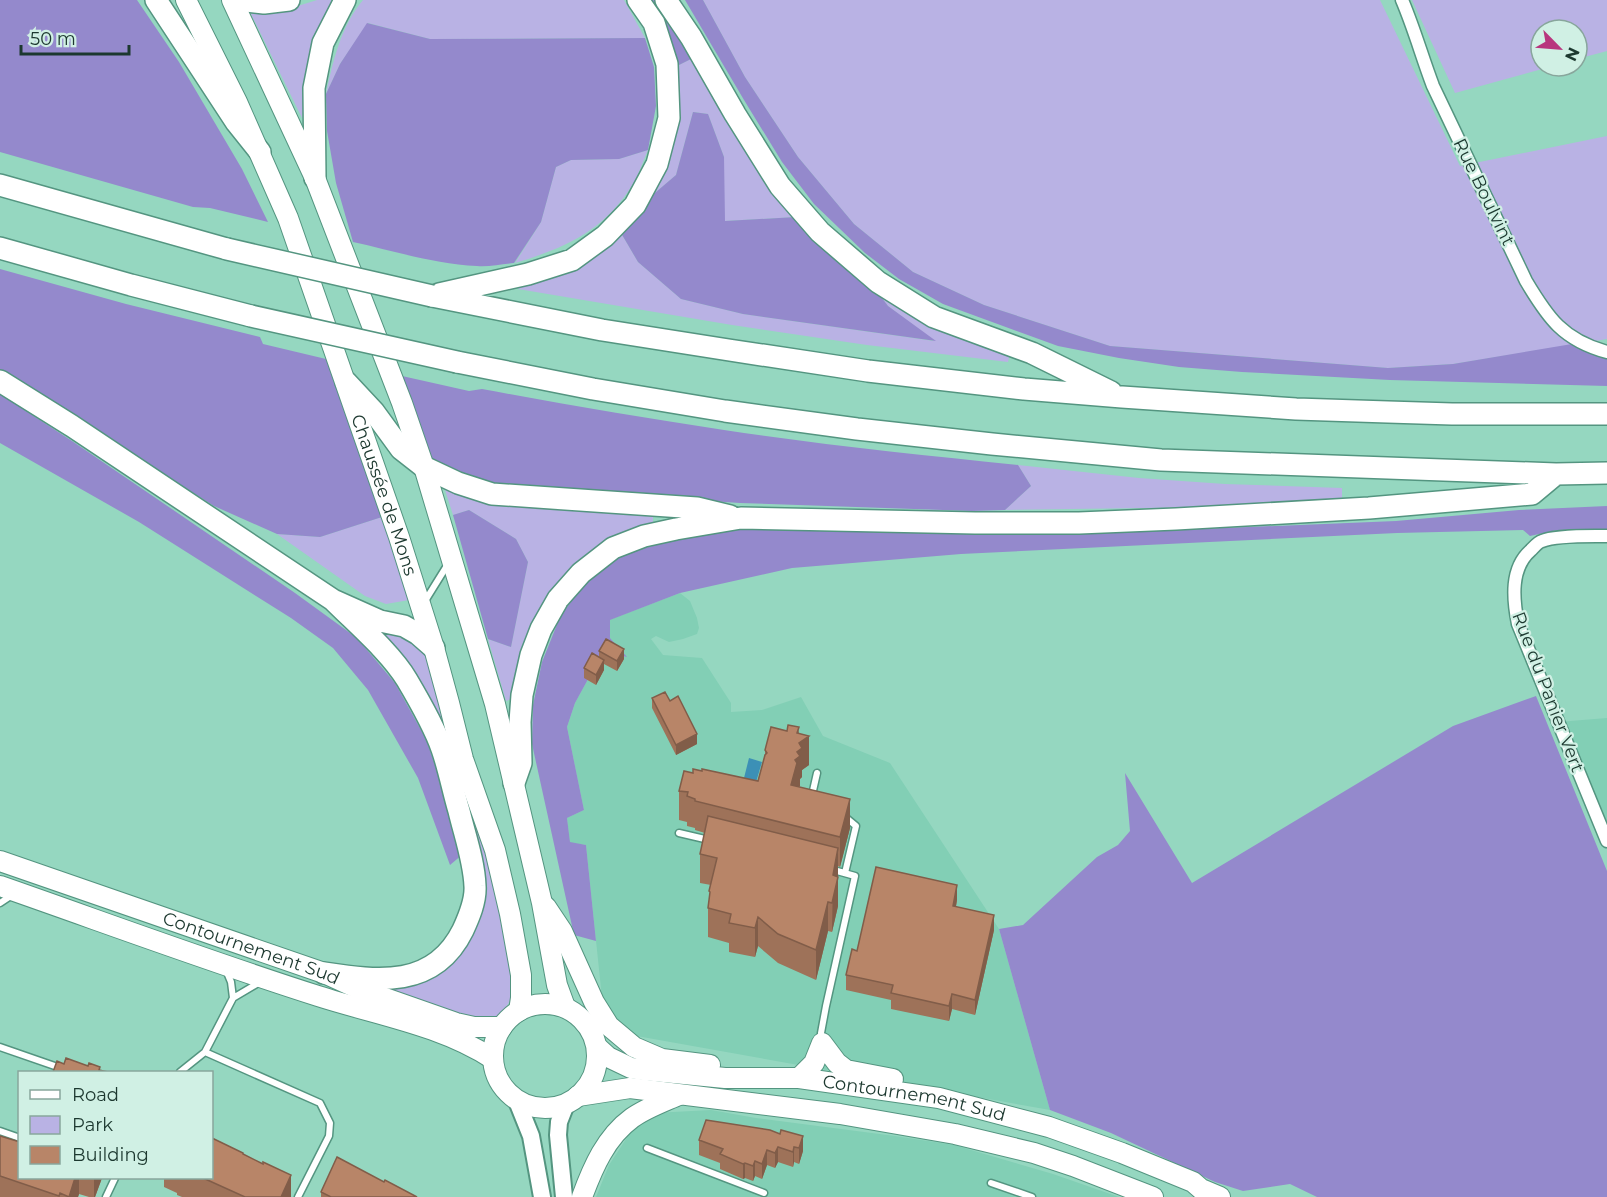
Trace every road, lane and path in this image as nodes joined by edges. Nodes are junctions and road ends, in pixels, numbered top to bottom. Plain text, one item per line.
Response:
1 (156, 0) edge
2 (186, 0) edge
3 (232, 0) edge
4 (238, 0) edge
5 (290, 0) edge
6 (345, 0) edge
7 (638, 0) edge
8 (666, 0) edge
9 (1402, 0) edge
10 (260, 152) junction
11 (315, 178) junction
12 (0, 185) edge
13 (0, 248) edge
14 (432, 296) junction
15 (1607, 352) edge
16 (0, 381) edge
17 (346, 382) junction
18 (1122, 398) junction
19 (1607, 414) edge
20 (424, 467) junction
21 (1607, 473) edge
22 (1556, 474) junction
23 (741, 518) junction
24 (1607, 536) edge
25 (452, 557) junction
26 (333, 600) junction
27 (422, 607) junction
28 (434, 648) junction
29 (817, 773) dead end
30 (514, 783) junction
31 (810, 801) edge
32 (838, 813) edge
33 (679, 833) dead end
34 (1607, 841) edge
35 (720, 843) edge
36 (0, 861) edge
37 (824, 868) edge
38 (845, 873) junction
39 (5, 894) edge
40 (542, 903) junction
41 (223, 964) junction
42 (324, 973) junction
43 (266, 979) junction
44 (232, 998) junction
45 (565, 1008) junction
46 (519, 1011) junction
47 (502, 1027) junction
48 (822, 1043) junction
49 (0, 1047) edge
50 (597, 1047) junction
51 (205, 1052) junction
52 (493, 1059) junction
53 (69, 1071) edge
54 (181, 1071) edge
55 (799, 1078) junction
56 (679, 1095) junction
57 (939, 1098) junction
58 (572, 1100) junction
59 (517, 1101) junction
60 (0, 1131) edge
61 (18, 1137) edge
62 (647, 1148) dead end
63 (115, 1179) edge
64 (991, 1183) dead end
65 (290, 1189) edge
66 (764, 1193) dead end
67 (299, 1196) edge
68 (106, 1197) edge
69 (542, 1197) edge
70 (564, 1197) edge
71 (582, 1197) edge
72 (1032, 1197) edge
73 (1153, 1197) edge
74 (1220, 1197) edge

1 - 10 highway
2 - 10 highway, Chaussée de Mons
3 - 11 highway
4 - 5 highway
6 - 11 highway
7 - 14 highway
8 - 18 highway
9 - 15 street, Rue Boulvint
10 - 17 highway, Chaussée de Mons
11 - 20 highway
12 - 14 highway, bridge
13 - 22 highway, bridge
14 - 18 highway
16 - 26 highway
17 - 20 highway
17 - 27 highway, Chaussée de Mons
18 - 19 highway
20 - 23 highway
20 - 25 highway
21 - 22 highway
22 - 23 highway
23 - 30 highway
24 - 34 street, Rue du Panier Vert
25 - 27 lane
25 - 30 highway
26 - 28 highway
26 - 42 highway
27 - 28 highway, Chaussée de Mons
28 - 46 highway, Chaussée de Mons
29 - 31 lane
30 - 40 highway
32 - 38 lane
33 - 35 lane
36 - 42 highway, Contournement Sud
37 - 38 lane
38 - 48 lane
39 - 41 highway, Contournement Sud
40 - 45 highway
40 - 55 highway
41 - 43 highway, Contournement Sud
41 - 44 lane
42 - 47 highway, Contournement Sud
43 - 44 lane
43 - 52 highway, Contournement Sud
44 - 51 lane
45 - 46 highway
45 - 50 highway
46 - 47 highway
47 - 52 highway
48 - 55 highway
48 - 57 highway
49 - 53 lane
50 - 55 highway, Contournement Sud
50 - 58 highway
51 - 54 lane
51 - 67 lane
52 - 59 highway
55 - 57 highway, Contournement Sud
56 - 58 highway, Contournement Sud
56 - 71 highway
56 - 73 highway, Contournement Sud
57 - 74 highway, Contournement Sud
58 - 59 highway
58 - 70 main road
59 - 69 main road
60 - 61 lane
62 - 66 lane
63 - 68 lane
64 - 72 lane
65 - 67 lane

